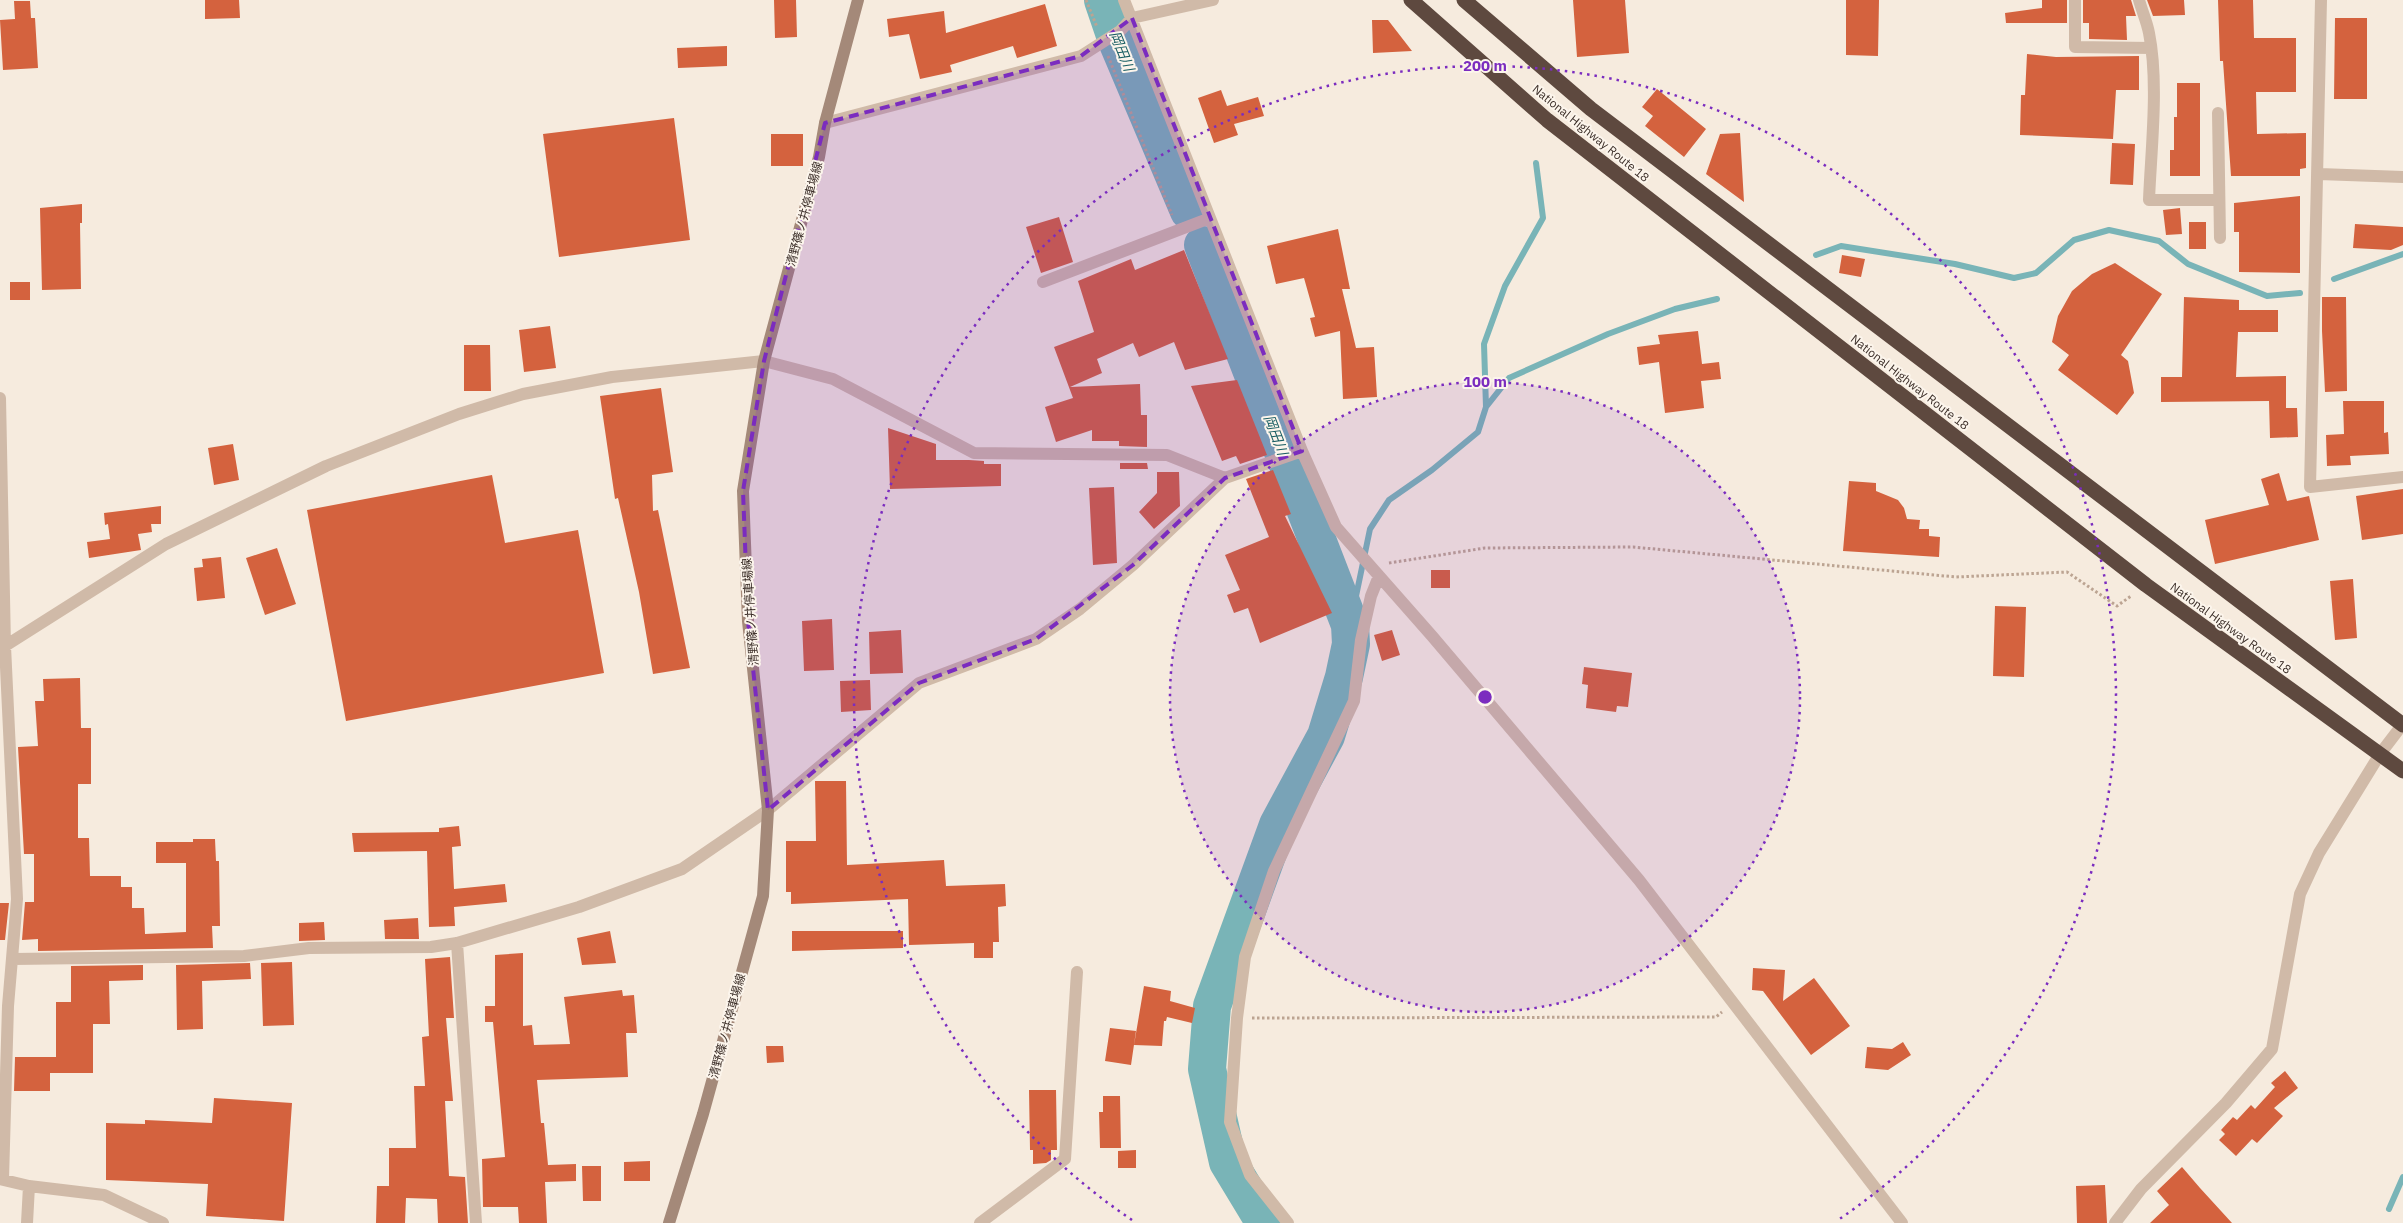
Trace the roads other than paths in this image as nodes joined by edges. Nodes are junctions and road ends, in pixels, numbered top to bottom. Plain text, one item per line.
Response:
1 (858, 0) edge
2 (1124, 0) edge
3 (1214, 0) edge
4 (1411, 0) edge
5 (1464, 0) edge
6 (2075, 0) edge
7 (2139, 0) edge
8 (2321, 0) edge
9 (1132, 18) junction
10 (2151, 48) junction
11 (2218, 113) dead end
12 (825, 124) junction
13 (2319, 174) junction
14 (2403, 176) edge
15 (2219, 200) junction
16 (1210, 218) junction
17 (2220, 238) dead end
18 (1043, 282) dead end
19 (764, 361) junction
20 (0, 398) edge
21 (1297, 452) junction
22 (2403, 477) edge
23 (1225, 478) junction
24 (1379, 576) junction
25 (3, 647) edge
26 (2403, 725) edge
27 (2380, 754) junction
28 (2403, 771) edge
29 (768, 810) junction
30 (457, 943) junction
31 (13, 959) junction
32 (1077, 972) dead end
33 (2, 1179) edge
34 (29, 1186) junction
35 (27, 1223) edge
36 (163, 1223) edge
37 (476, 1223) edge
38 (669, 1223) edge
39 (980, 1223) edge
40 (1288, 1223) edge
41 (1902, 1223) edge
42 (2115, 1223) edge

1 - 12 main road, 清野篠ノ井停車場線
2 - 9 street
3 - 9 street
4 - 27 highway, National Highway Route 18
5 - 26 highway, National Highway Route 18
6 - 10 street
7 - 10 street
8 - 13 street
9 - 12 street
9 - 16 street
10 - 15 street
11 - 15 street
12 - 19 main road, 清野篠ノ井停車場線
13 - 14 street
13 - 22 street
15 - 17 street
16 - 18 street
16 - 21 street
19 - 23 street
19 - 25 street
19 - 29 main road, 清野篠ノ井停車場線
20 - 25 street
21 - 23 street
21 - 24 street
23 - 29 street
24 - 40 street
24 - 41 street
25 - 31 street
26 - 27 street
27 - 28 highway, National Highway Route 18
27 - 42 street
29 - 30 street
29 - 38 main road, 清野篠ノ井停車場線
30 - 31 street
30 - 37 street
31 - 33 street
32 - 39 street
33 - 34 street
34 - 35 street
34 - 36 street

